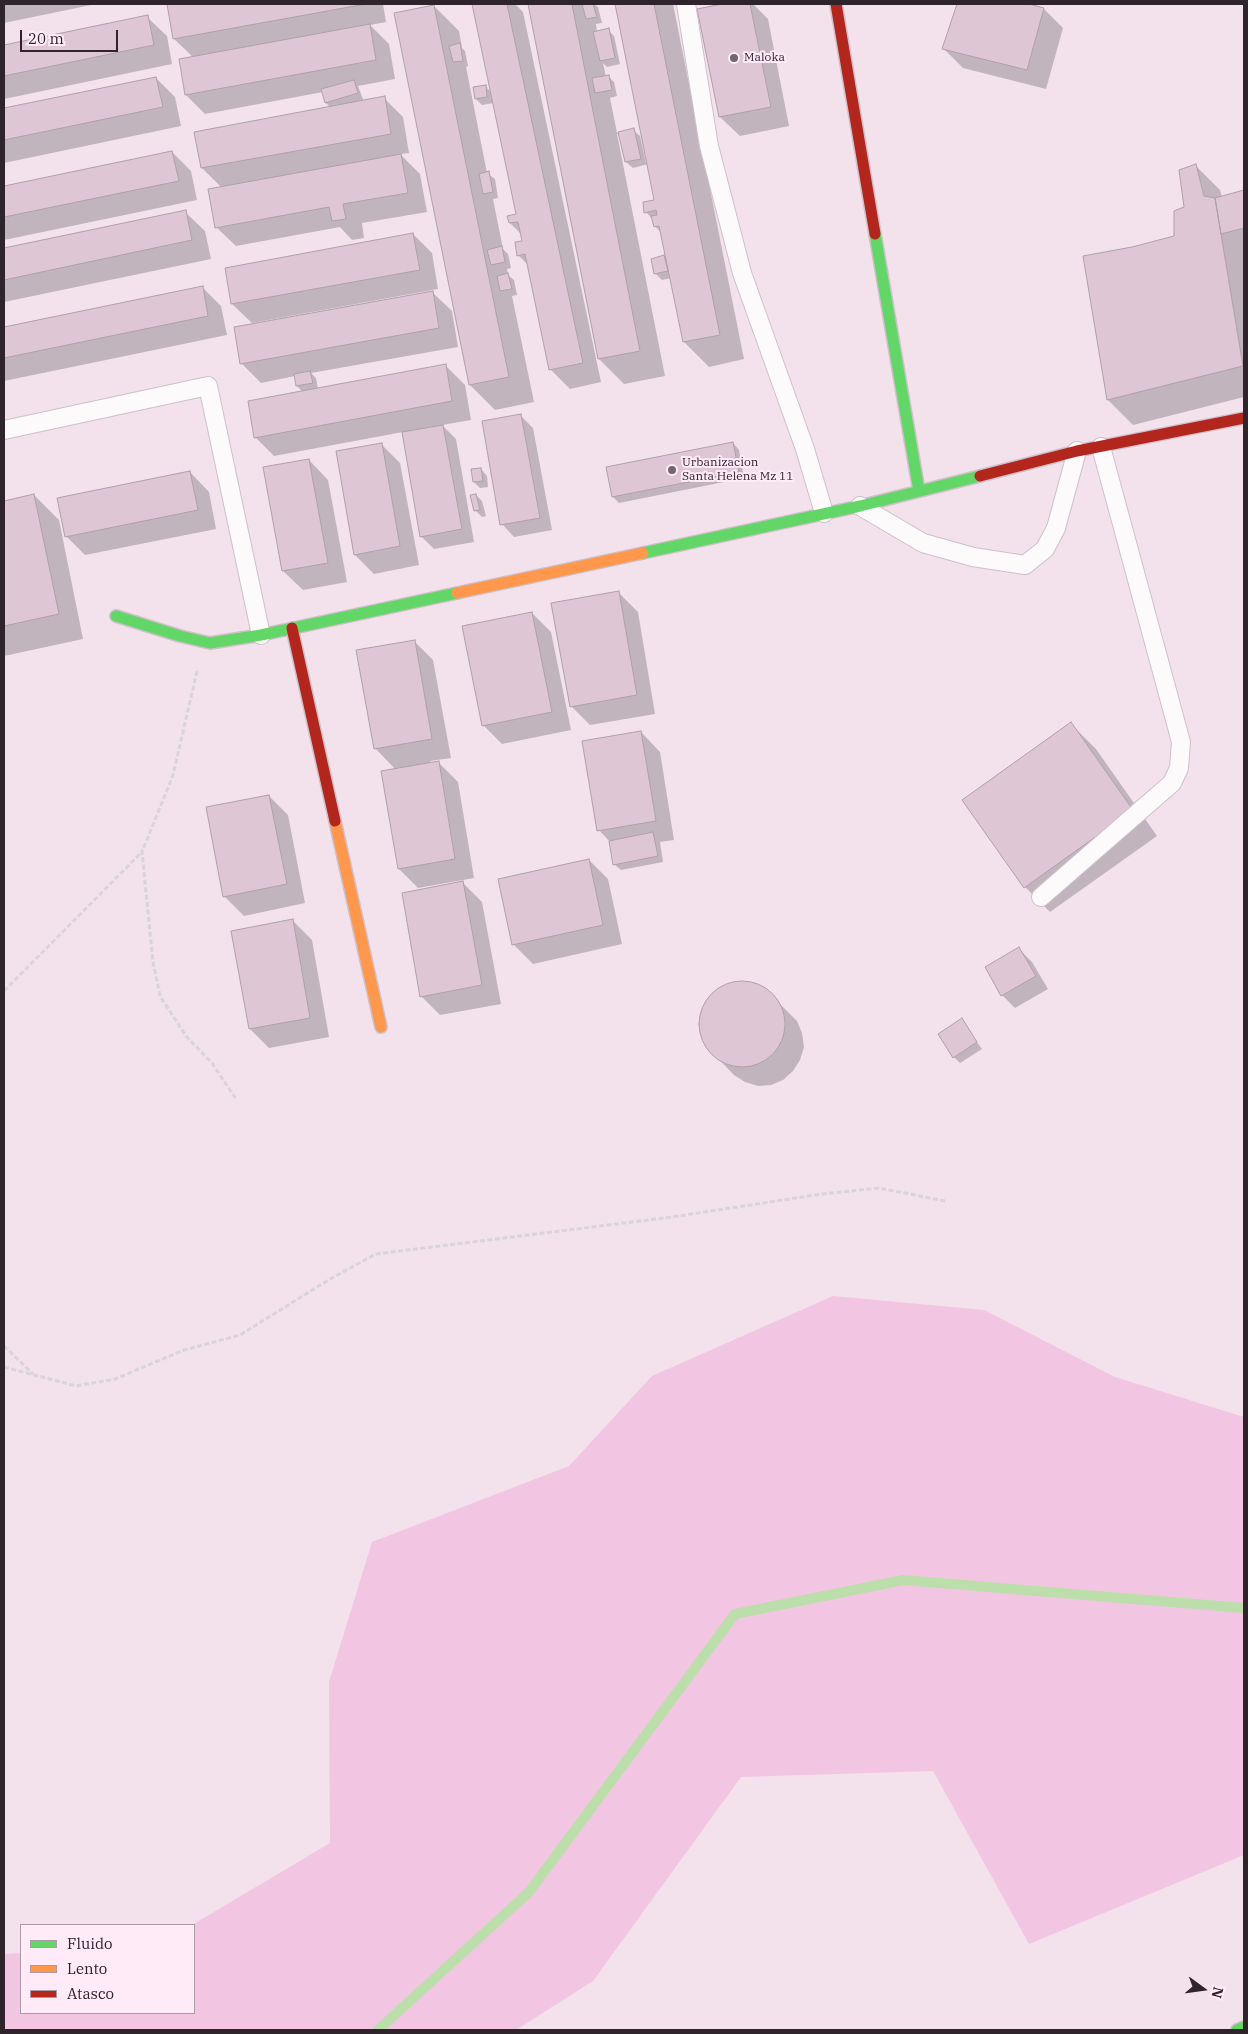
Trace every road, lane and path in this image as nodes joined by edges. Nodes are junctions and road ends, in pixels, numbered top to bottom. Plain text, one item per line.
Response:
1 (686, 4) edge
2 (836, 4) edge
3 (1244, 418) edge
4 (4, 430) edge
5 (1101, 447) junction
6 (1077, 452) junction
7 (919, 491) junction
8 (860, 506) junction
9 (824, 513) junction
10 (116, 616) dead end
11 (292, 628) junction
12 (261, 635) junction
13 (198, 641) junction
14 (142, 852) junction
15 (1041, 896) dead end
16 (4, 991) edge
17 (381, 1027) dead end
18 (236, 1099) dead end
19 (945, 1202) dead end
20 (4, 1346) edge
21 (4, 1367) edge
22 (34, 1374) junction
23 (1244, 2026) edge
24 (1237, 2030) edge

1 - 9 lane
2 - 7 street
3 - 5 street
4 - 12 lane
5 - 6 street
5 - 15 lane
6 - 7 street
6 - 8 lane
7 - 8 street
8 - 9 street
9 - 11 street
10 - 13 street
11 - 12 street
11 - 17 street
12 - 13 street
13 - 14 path
14 - 16 path
14 - 18 path
19 - 22 path
20 - 22 path
21 - 22 path
23 - 24 street

